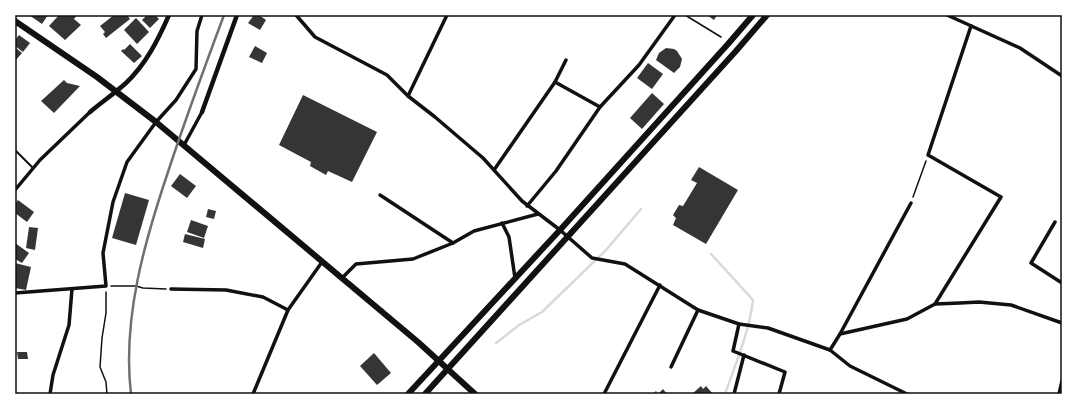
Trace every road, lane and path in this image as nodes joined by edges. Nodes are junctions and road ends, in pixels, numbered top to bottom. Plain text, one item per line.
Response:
1 (169, 15) edge
2 (202, 15) edge
3 (238, 15) edge
4 (296, 15) edge
5 (447, 15) edge
6 (675, 15) edge
7 (685, 15) edge
8 (752, 15) edge
9 (767, 15) edge
10 (948, 15) edge
11 (15, 21) edge
12 (971, 26) junction
13 (721, 37) dead end
14 (566, 60) dead end
15 (1062, 76) edge
16 (555, 82) junction
17 (115, 91) junction
18 (408, 96) junction
19 (600, 107) junction
20 (90, 112) joint
21 (202, 112) joint
22 (156, 122) junction
23 (184, 145) junction
24 (15, 150) edge
25 (928, 155) junction
26 (33, 168) junction
27 (494, 170) junction
28 (15, 190) edge
29 (380, 195) dead end
30 (911, 203) joint
31 (527, 206) junction
32 (538, 214) junction
33 (1055, 222) dead end
34 (502, 224) junction
35 (560, 230) junction
36 (568, 237) junction
37 (453, 243) junction
38 (322, 262) junction
39 (342, 278) junction
40 (515, 279) junction
41 (1062, 283) edge
42 (660, 285) junction
43 (106, 286) junction
44 (72, 289) junction
45 (171, 289) joint
46 (15, 293) edge
47 (935, 304) junction
48 (288, 310) junction
49 (698, 310) junction
50 (1062, 323) edge
51 (739, 324) junction
52 (840, 334) junction
53 (830, 350) junction
54 (744, 355) junction
55 (439, 361) junction
56 (671, 367) dead end
57 (448, 369) junction
58 (1062, 380) edge
59 (427, 393) edge
60 (50, 394) edge
61 (107, 394) edge
62 (253, 394) edge
63 (408, 394) edge
64 (475, 394) edge
65 (604, 394) edge
66 (734, 394) edge
67 (779, 394) edge
68 (907, 394) edge
69 (1058, 394) edge

1 - 17 street
2 - 22 street
3 - 21 street
4 - 18 street
5 - 18 street
6 - 19 street
7 - 13 path
8 - 35 main road
9 - 36 main road
10 - 12 street
11 - 17 main road
12 - 15 street
12 - 25 street
14 - 16 street
16 - 19 street
16 - 27 street
17 - 20 street
17 - 22 main road
18 - 27 street
19 - 31 street
20 - 26 street
21 - 23 street
22 - 23 main road
22 - 43 street
23 - 38 main road
24 - 26 lane
25 - 30 path
25 - 47 street
26 - 28 street
27 - 31 street
29 - 37 street
30 - 52 street
31 - 32 street
32 - 34 street
32 - 35 street
33 - 41 street
34 - 37 street
34 - 40 street
35 - 36 street
35 - 40 main road
36 - 42 street
36 - 57 main road
37 - 39 street
38 - 39 main road
38 - 48 street
39 - 55 main road
40 - 55 main road
42 - 49 street
42 - 65 street
43 - 44 street
43 - 45 path
43 - 61 path
44 - 46 street
44 - 60 street
45 - 48 street
47 - 50 street
47 - 52 street
48 - 62 street
49 - 51 street
49 - 56 street
51 - 53 street
51 - 54 street
52 - 53 street
53 - 68 street
54 - 66 street
54 - 67 street
55 - 57 main road
55 - 63 main road
57 - 59 main road
57 - 64 main road
58 - 69 street

